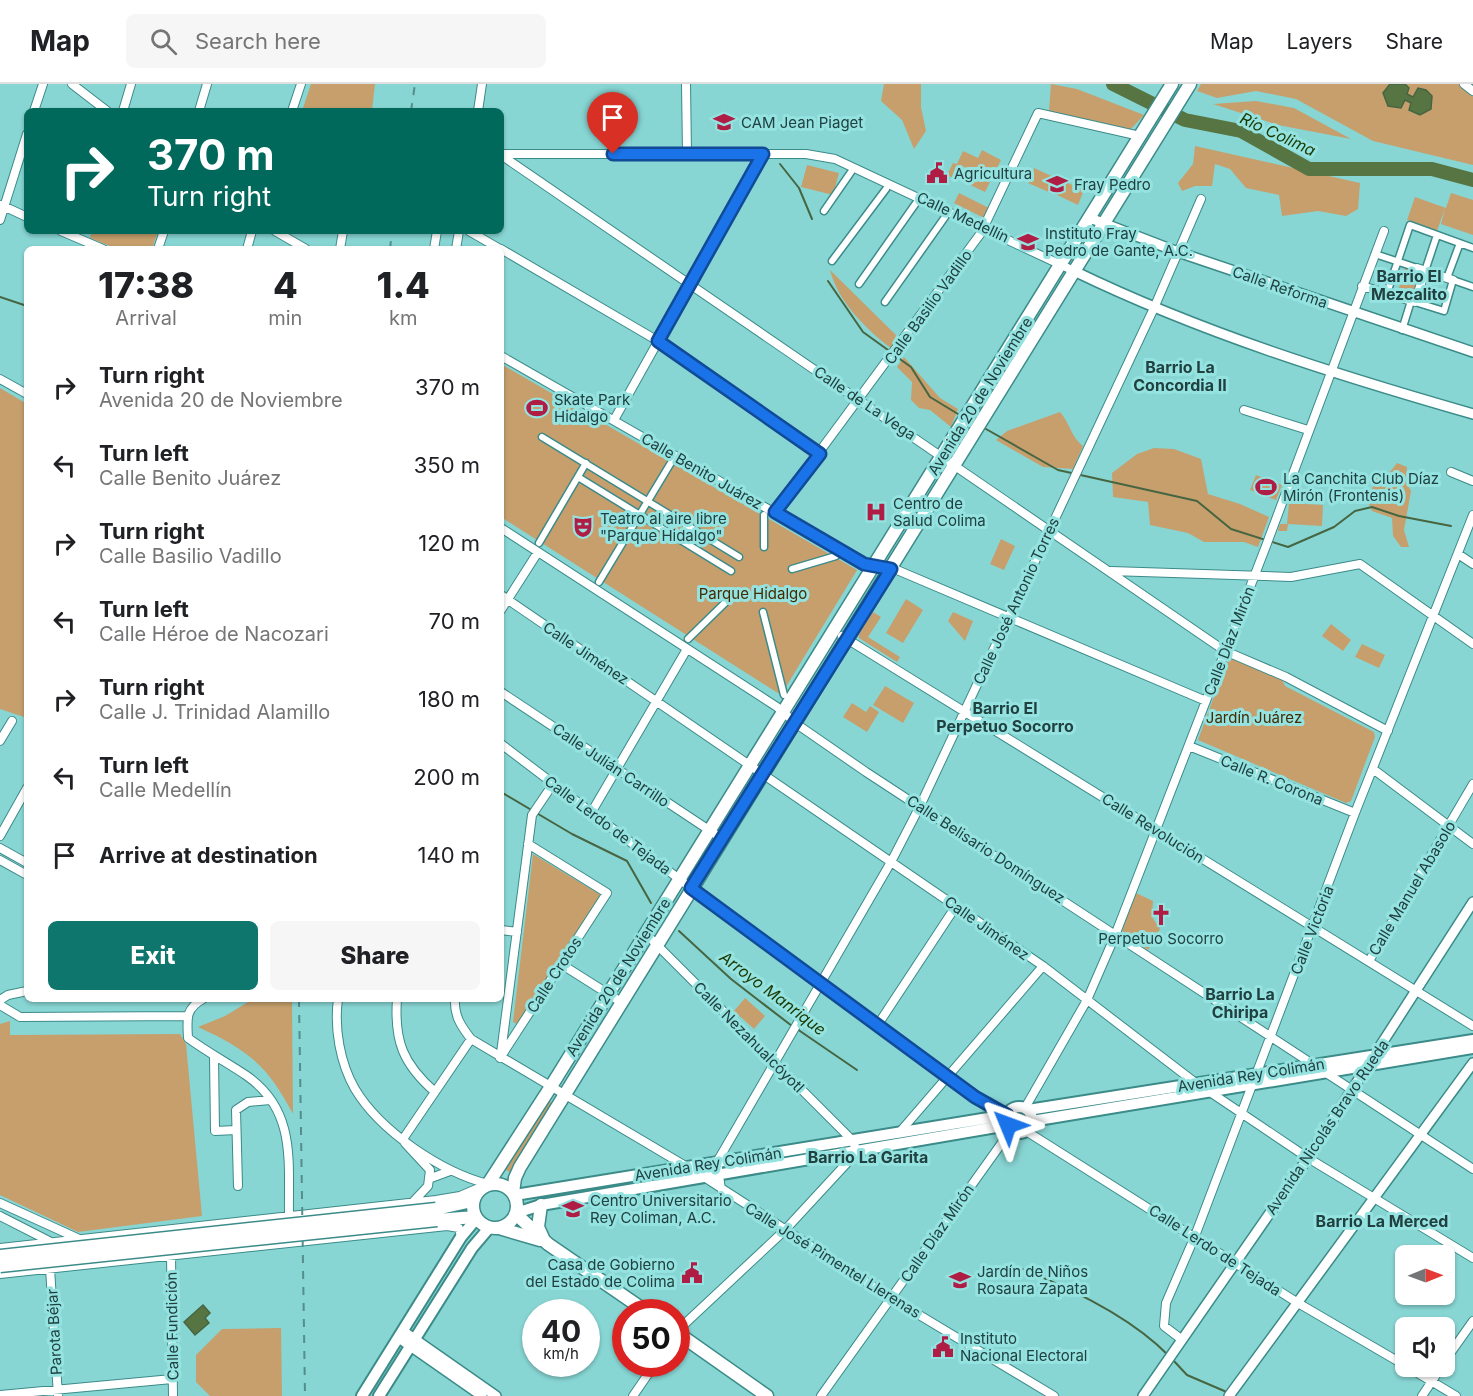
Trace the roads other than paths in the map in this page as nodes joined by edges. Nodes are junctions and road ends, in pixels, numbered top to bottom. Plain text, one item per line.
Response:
1 (43, 84) edge
2 (72, 84) edge
3 (131, 84) edge
4 (207, 84) edge
5 (301, 84) edge
6 (482, 84) edge
7 (687, 84) edge
8 (1190, 84) edge
9 (1464, 84) edge
10 (1170, 87) edge
11 (1473, 91) edge
12 (35, 108) edge
13 (103, 108) edge
14 (124, 108) edge
15 (200, 108) edge
16 (293, 108) edge
17 (478, 108) edge
18 (1142, 133) junction
19 (24, 143) edge
20 (687, 153) junction
21 (504, 154) edge
22 (763, 154) junction
23 (504, 156) edge
24 (851, 172) dead end
25 (886, 189) dead end
26 (1201, 199) dead end
27 (916, 203) dead end
28 (2, 206) edge
29 (824, 211) dead end
30 (24, 216) edge
31 (945, 217) dead end
32 (1090, 218) junction
33 (0, 220) edge
34 (1104, 224) junction
35 (984, 227) junction
36 (1384, 231) dead end
37 (68, 234) edge
38 (85, 234) edge
39 (280, 234) edge
40 (475, 234) edge
41 (1437, 235) junction
42 (83, 240) junction
43 (1460, 243) junction
44 (96, 246) edge
45 (301, 246) edge
46 (496, 246) edge
47 (1473, 248) edge
48 (504, 251) edge
49 (1178, 252) junction
50 (1375, 254) junction
51 (832, 261) dead end
52 (1397, 261) junction
53 (1061, 264) junction
54 (1417, 268) joint
55 (1074, 271) junction
56 (1425, 271) junction
57 (1450, 279) junction
58 (690, 284) junction
59 (859, 284) dead end
60 (1362, 286) junction
61 (1473, 287) edge
62 (1386, 293) junction
63 (885, 302) dead end
64 (1413, 302) junction
65 (1154, 308) junction
66 (1352, 312) junction
67 (1402, 330) junction
68 (658, 341) junction
69 (1473, 352) edge
70 (504, 358) edge
71 (1329, 373) junction
72 (0, 379) edge
73 (24, 392) edge
74 (860, 400) junction
75 (1244, 410) dead end
76 (1473, 414) edge
77 (614, 420) junction
78 (1308, 430) junction
79 (542, 437) dead end
80 (820, 454) junction
81 (942, 456) junction
82 (672, 461) dead end
83 (586, 463) junction
84 (955, 465) junction
85 (1451, 472) dead end
86 (578, 477) junction
87 (1473, 481) edge
88 (648, 501) junction
89 (775, 512) junction
90 (640, 515) junction
91 (764, 515) dead end
92 (1473, 515) edge
93 (1049, 529) junction
94 (504, 530) edge
95 (539, 543) dead end
96 (764, 547) dead end
97 (538, 552) junction
98 (1458, 554) junction
99 (836, 556) dead end
100 (739, 557) dead end
101 (1473, 564) edge
102 (873, 565) junction
103 (792, 569) dead end
104 (891, 569) junction
105 (731, 571) dead end
106 (1111, 571) junction
107 (1254, 577) junction
108 (599, 582) dead end
109 (733, 595) dead end
110 (504, 597) edge
111 (764, 612) dead end
112 (1433, 615) junction
113 (1009, 619) junction
114 (833, 630) junction
115 (846, 638) junction
116 (688, 639) dead end
117 (1473, 644) edge
118 (687, 649) junction
119 (1226, 651) junction
120 (504, 694) edge
121 (784, 696) dead end
122 (657, 701) junction
123 (1206, 701) junction
124 (965, 711) junction
125 (783, 712) junction
126 (12, 721) dead end
127 (793, 721) junction
128 (1388, 731) junction
129 (0, 741) edge
130 (504, 746) edge
131 (1189, 746) junction
132 (750, 765) junction
133 (616, 768) junction
134 (1373, 769) junction
135 (761, 773) junction
136 (553, 784) junction
137 (1473, 784) edge
138 (24, 793) edge
139 (920, 806) junction
140 (591, 813) junction
141 (1355, 813) junction
142 (1449, 826) junction
143 (1156, 829) junction
144 (709, 830) junction
145 (0, 836) edge
146 (721, 838) junction
147 (528, 844) junction
148 (1473, 844) edge
149 (0, 848) edge
150 (0, 860) edge
151 (24, 861) edge
152 (891, 862) junction
153 (24, 873) edge
154 (679, 879) junction
155 (691, 888) junction
156 (1473, 902) edge
157 (956, 906) junction
158 (1312, 928) junction
159 (504, 930) edge
160 (517, 932) junction
161 (645, 933) junction
162 (1116, 934) junction
163 (656, 945) junction
164 (1369, 961) junction
165 (561, 964) junction
166 (1043, 966) junction
167 (819, 985) junction
168 (1416, 990) junction
169 (24, 992) edge
170 (608, 993) junction
171 (1087, 1000) junction
172 (198, 1002) edge
173 (338, 1002) edge
174 (397, 1002) edge
175 (455, 1002) edge
176 (621, 1002) junction
177 (1, 1006) edge
178 (186, 1016) junction
179 (877, 1026) junction
180 (1473, 1026) edge
181 (1272, 1036) junction
182 (471, 1040) junction
183 (1473, 1040) edge
184 (1473, 1048) edge
185 (214, 1057) junction
186 (500, 1058) junction
187 (1373, 1060) junction
188 (774, 1062) junction
189 (1473, 1063) edge
190 (1315, 1065) junction
191 (1326, 1072) junction
192 (946, 1077) junction
193 (1255, 1079) junction
194 (1196, 1084) junction
195 (550, 1088) junction
196 (1352, 1089) junction
197 (435, 1092) junction
198 (1210, 1092) junction
199 (564, 1095) junction
200 (270, 1100) junction
201 (1241, 1115) junction
202 (1028, 1118) junction
203 (1009, 1123) junction
204 (236, 1131) junction
205 (899, 1133) junction
206 (1421, 1134) junction
207 (869, 1137) junction
208 (403, 1139) junction
209 (852, 1140) junction
210 (857, 1151) junction
211 (1308, 1158) junction
212 (717, 1162) junction
213 (687, 1167) junction
214 (1473, 1169) edge
215 (450, 1172) junction
216 (719, 1175) junction
217 (431, 1178) junction
218 (704, 1178) junction
219 (238, 1186) dead end
220 (484, 1186) junction
221 (721, 1189) junction
222 (514, 1194) junction
223 (1374, 1199) junction
224 (472, 1202) junction
225 (0, 1203) edge
226 (412, 1203) junction
227 (541, 1205) junction
228 (322, 1213) junction
229 (516, 1213) junction
230 (436, 1214) junction
231 (0, 1216) edge
232 (291, 1216) junction
233 (475, 1218) junction
234 (494, 1228) junction
235 (785, 1230) junction
236 (1195, 1236) junction
237 (461, 1237) junction
238 (78, 1239) junction
239 (323, 1239) junction
240 (546, 1241) junction
241 (51, 1242) junction
242 (296, 1242) junction
243 (0, 1248) edge
244 (171, 1255) junction
245 (0, 1256) edge
246 (1473, 1258) edge
247 (1234, 1262) junction
248 (0, 1266) edge
249 (50, 1268) junction
250 (0, 1274) edge
251 (891, 1298) junction
252 (629, 1299) edge
253 (1298, 1303) junction
254 (690, 1319) edge
255 (1473, 1321) edge
256 (401, 1334) junction
257 (1181, 1339) junction
258 (411, 1342) junction
259 (690, 1342) edge
260 (1455, 1346) edge
261 (1395, 1360) edge
262 (646, 1377) edge
263 (1423, 1377) edge
264 (1434, 1377) edge
265 (172, 1379) junction
266 (1431, 1382) junction
267 (58, 1393) edge
268 (0, 1395) edge
269 (172, 1396) edge
270 (362, 1396) edge
271 (379, 1396) edge
272 (482, 1396) edge
273 (496, 1396) edge
274 (633, 1396) edge
275 (767, 1396) edge
276 (821, 1396) edge
277 (1054, 1396) edge
278 (1143, 1396) edge
279 (1229, 1396) edge
280 (1422, 1396) edge
281 (1456, 1396) edge

1 - 12 street
2 - 13 street
3 - 14 street
4 - 15 street
5 - 16 street
6 - 17 street
7 - 20 street
8 - 34 main road, Avenida 20 de Noviembre
9 - 11 street
10 - 18 main road, Avenida 20 de Noviembre
18 - 32 main road, Avenida 20 de Noviembre
18 - 35 street, Calle Basilio Vadillo
19 - 28 street
20 - 21 street, Calle Medellín
20 - 22 street, Calle Medellín
22 - 35 street, Calle Medellín
22 - 58 street
23 - 58 street, Calle de La Vega
24 - 29 street
25 - 51 street
26 - 49 street, Calle José Antonio Torres
27 - 59 street
28 - 30 street
28 - 33 street
31 - 63 street
32 - 34 street, Calle Reforma
32 - 53 main road, Avenida 20 de Noviembre
34 - 49 street, Calle Reforma
34 - 55 main road, Avenida 20 de Noviembre
35 - 53 street, Calle Medellín
35 - 74 street, Calle Basilio Vadillo
36 - 50 street, Calle Díaz Mirón
37 - 42 street
38 - 42 street
39 - 45 street
40 - 46 street
41 - 43 street
41 - 52 street
41 - 56 street
42 - 44 street
43 - 47 street
43 - 57 street
48 - 68 street
49 - 65 street, Calle José Antonio Torres
49 - 66 street, Calle Reforma
50 - 52 street
50 - 60 street, Calle Díaz Mirón
52 - 54 street
52 - 62 street
53 - 55 street, Calle Medellín
53 - 81 main road, Avenida 20 de Noviembre
54 - 56 street
55 - 65 street, Calle Medellín
55 - 84 main road, Avenida 20 de Noviembre
56 - 57 street
56 - 64 street
57 - 61 street
57 - 64 street
58 - 68 street
58 - 74 street, Calle de La Vega
60 - 62 street
60 - 66 street, Calle Díaz Mirón
62 - 64 street
64 - 67 street
65 - 71 street, Calle Medellín
65 - 93 street, Calle José Antonio Torres
66 - 67 street, Calle Reforma
66 - 71 street, Calle Díaz Mirón
67 - 69 street, Calle Reforma
68 - 77 street
68 - 80 street
70 - 77 street, Calle Benito Juárez
71 - 76 street, Calle Medellín
71 - 78 street, Calle Díaz Mirón
72 - 73 street
74 - 80 street, Calle Basilio Vadillo
74 - 81 street, Calle de La Vega
75 - 78 street
77 - 89 street, Calle Benito Juárez
78 - 107 street, Calle Díaz Mirón
79 - 83 street
80 - 89 street, Calle Basilio Vadillo
81 - 84 street, Calle de La Vega
81 - 102 main road, Avenida 20 de Noviembre
82 - 88 street
83 - 86 street
83 - 88 street
84 - 93 street, Calle de La Vega
84 - 104 main road, Avenida 20 de Noviembre
85 - 87 street
86 - 90 street
86 - 95 street
88 - 90 street
88 - 100 street
89 - 102 street, Calle Benito Juárez
90 - 105 street
90 - 108 street
91 - 96 street
92 - 98 street, Calle Victoria
93 - 106 street, Calle de La Vega
93 - 113 street, Calle José Antonio Torres
94 - 97 street, Calle Belisario Domínguez
97 - 110 street
97 - 118 street, Calle Belisario Domínguez
98 - 101 street
98 - 112 street, Calle Victoria
99 - 103 street
102 - 104 street, Calle Benito Juárez
102 - 114 main road, Avenida 20 de Noviembre
104 - 113 street, Calle Benito Juárez
104 - 115 main road, Avenida 20 de Noviembre
106 - 107 street
106 - 119 street, Calle de La Vega
107 - 112 street
107 - 119 street, Calle Díaz Mirón
109 - 116 street
110 - 122 street, Calle Jiménez
111 - 121 street
112 - 117 street
112 - 128 street, Calle Victoria
113 - 123 street, Calle Benito Juárez
113 - 124 street, Calle José Antonio Torres
114 - 115 street, Calle Revolución
114 - 125 main road, Avenida 20 de Noviembre
115 - 124 street, Calle Revolución
115 - 127 main road, Avenida 20 de Noviembre
118 - 122 street
118 - 125 street, Calle Belisario Domínguez
119 - 123 street, Calle Díaz Mirón
119 - 128 street, Calle de La Vega
120 - 133 street, Calle Julián Carrillo
122 - 132 street, Calle Jiménez
122 - 133 street
123 - 131 street, Calle Díaz Mirón
124 - 139 street, Calle José Antonio Torres
124 - 143 street, Calle Revolución
125 - 127 street, Calle Belisario Domínguez
125 - 132 main road, Avenida 20 de Noviembre
126 - 129 street
127 - 135 main road, Avenida 20 de Noviembre
127 - 139 street, Calle Belisario Domínguez
128 - 134 street, Calle Victoria
130 - 136 street, Calle Lerdo de Tejada
131 - 141 street, Calle R. Corona
131 - 143 street, Calle Díaz Mirón
132 - 135 street, Calle Jiménez
132 - 144 main road, Avenida 20 de Noviembre
133 - 140 street
133 - 144 street, Calle Julián Carrillo
134 - 141 street, Calle Victoria
134 - 142 street
135 - 146 main road, Avenida 20 de Noviembre
135 - 152 street, Calle Jiménez
136 - 140 street, Calle Lerdo de Tejada
136 - 147 street
137 - 142 street, Calle Manuel Abasolo
138 - 145 street
139 - 152 street, Calle José Antonio Torres
139 - 162 street, Calle Belisario Domínguez
140 - 154 street, Calle Lerdo de Tejada
141 - 158 street, Calle Victoria
142 - 148 street
142 - 164 street, Calle Manuel Abasolo
143 - 158 street, Calle Revolución
143 - 162 street, Calle Díaz Mirón
144 - 146 street, Calle Julián Carrillo
144 - 154 main road, Avenida 20 de Noviembre
146 - 155 main road, Avenida 20 de Noviembre
147 - 160 street
147 - 165 street, Calle Crotos
149 - 151 street
150 - 153 street
152 - 157 street, Calle Jiménez
152 - 167 street, Calle José Antonio Torres
154 - 155 street, Calle Lerdo de Tejada
154 - 161 main road, Avenida 20 de Noviembre
155 - 163 main road, Avenida 20 de Noviembre
155 - 167 street, Calle Lerdo de Tejada
156 - 168 street, Avenida Nicolás Bravo Rueda
157 - 166 street, Calle Jiménez
157 - 179 street
158 - 164 street, Calle Revolución
158 - 181 street, Calle Victoria
159 - 160 street
160 - 186 street
161 - 163 street, Calle Nezahualcóyotl
161 - 170 main road, Avenida 20 de Noviembre
162 - 171 street, Calle Díaz Mirón
162 - 181 street, Calle Belisario Domínguez
163 - 176 main road, Avenida 20 de Noviembre
163 - 188 street, Calle Nezahualcóyotl
164 - 168 street, Calle Revolución
165 - 170 street
165 - 186 street, Calle Crotos
166 - 171 street, Calle Jiménez
166 - 192 street
167 - 179 street, Calle Lerdo de Tejada
167 - 188 street, Calle José Antonio Torres
168 - 180 street, Calle Revolución
168 - 187 street, Avenida Nicolás Bravo Rueda
169 - 177 street
170 - 176 street
170 - 195 main road, Avenida 20 de Noviembre
171 - 194 street, Calle Jiménez
171 - 202 street, Calle Díaz Mirón
172 - 178 street
173 - 208 street
174 - 197 street
175 - 182 street
176 - 199 main road, Avenida 20 de Noviembre
177 - 178 street
178 - 185 street
179 - 192 street, Calle Lerdo de Tejada
181 - 190 street, Calle Belisario Domínguez
181 - 193 street, Calle Victoria
182 - 186 street, Calle José Pimentel Llerenas
182 - 197 street
183 - 187 main road, Avenida Rey Colimán
184 - 187 main road, Avenida Rey Colimán
185 - 200 street
185 - 204 street
186 - 195 street, Calle José Pimentel Llerenas
187 - 190 main road, Avenida Rey Colimán
187 - 191 main road, Avenida Rey Colimán
187 - 196 street, Avenida Nicolás Bravo Rueda
188 - 209 street, Calle Nezahualcóyotl
188 - 212 street, Calle José Antonio Torres
189 - 206 street
190 - 191 street, Calle Belisario Domínguez
190 - 193 main road, Avenida Rey Colimán
191 - 193 main road, Avenida Rey Colimán
191 - 196 street, Calle Belisario Domínguez
192 - 203 street, Calle Lerdo de Tejada
192 - 205 street
193 - 194 main road, Avenida Rey Colimán
193 - 198 main road, Avenida Rey Colimán
193 - 201 street, Calle Victoria
194 - 198 street, Calle Jiménez
194 - 202 main road, Avenida Rey Colimán
195 - 199 street, Calle José Pimentel Llerenas
195 - 220 main road, Avenida 20 de Noviembre
196 - 206 street, Calle Belisario Domínguez
196 - 211 street, Avenida Nicolás Bravo Rueda
197 - 208 street
198 - 201 street, Calle Jiménez
198 - 202 main road, Avenida Rey Colimán
199 - 213 street, Calle José Pimentel Llerenas
199 - 222 main road, Avenida 20 de Noviembre
200 - 204 street
200 - 232 street
201 - 211 street, Calle Jiménez
201 - 236 street, Calle Victoria
202 - 203 main road
202 - 203 main road
202 - 236 street, Calle Lerdo de Tejada
203 - 205 main road, Avenida Rey Colimán
203 - 210 main road, Avenida Rey Colimán
203 - 251 street, Calle Díaz Mirón
204 - 219 street
205 - 207 main road, Avenida Rey Colimán
206 - 214 street, Calle Belisario Domínguez
206 - 223 street
207 - 209 main road, Avenida Rey Colimán
207 - 210 street
208 - 215 street
208 - 217 street
209 - 210 street
209 - 212 main road, Avenida Rey Colimán
210 - 216 main road, Avenida Rey Colimán
210 - 235 street
211 - 223 street, Calle Jiménez
211 - 247 street, Avenida Nicolás Bravo Rueda
212 - 213 main road, Avenida Rey Colimán
212 - 216 street
213 - 218 street, Calle José Pimentel Llerenas
213 - 222 main road, Avenida Rey Colimán
215 - 217 street
215 - 220 street
216 - 218 main road, Avenida Rey Colimán
216 - 221 street
217 - 226 street
218 - 221 street, Calle José Pimentel Llerenas
218 - 227 main road, Avenida Rey Colimán
220 - 222 main road
220 - 224 main road
220 - 226 street
221 - 235 street, Calle José Pimentel Llerenas
222 - 229 main road
223 - 246 street, Calle Jiménez
223 - 253 street
224 - 230 main road
224 - 233 main road
225 - 238 street
226 - 228 street
227 - 229 main road, Avenida Rey Colimán
227 - 240 main road
228 - 232 street
228 - 239 street
229 - 234 main road
229 - 240 main road
230 - 233 main road
230 - 245 main road, bridge
230 - 248 main road, bridge
231 - 241 street
232 - 238 street
232 - 242 street
233 - 234 main road
233 - 237 main road
234 - 240 main road
234 - 258 main road
235 - 251 street, Calle José Pimentel Llerenas
235 - 254 street
236 - 247 street, Calle Lerdo de Tejada
236 - 257 street, Calle Victoria
237 - 239 street
237 - 256 main road
238 - 241 street
239 - 242 street
240 - 252 main road
241 - 243 street
242 - 244 street
244 - 249 street
244 - 265 street, Calle Fundición
247 - 253 street, Calle Lerdo de Tejada
247 - 257 street, Avenida Nicolás Bravo Rueda
249 - 250 street
249 - 267 street, Parota Béjar
251 - 276 street, Calle Díaz Mirón
251 - 277 street, Calle José Pimentel Llerenas
253 - 261 street, Calle Lerdo de Tejada
253 - 279 street
255 - 260 street
256 - 258 street
256 - 270 main road
257 - 278 street, Avenida Nicolás Bravo Rueda
258 - 271 main road
258 - 272 street
258 - 273 street
259 - 275 main road
262 - 274 street
263 - 266 street, Calle Lerdo de Tejada
264 - 266 street
265 - 267 street
265 - 269 street, Calle Fundición
266 - 280 street
266 - 281 street, Calle Lerdo de Tejada
267 - 268 street

